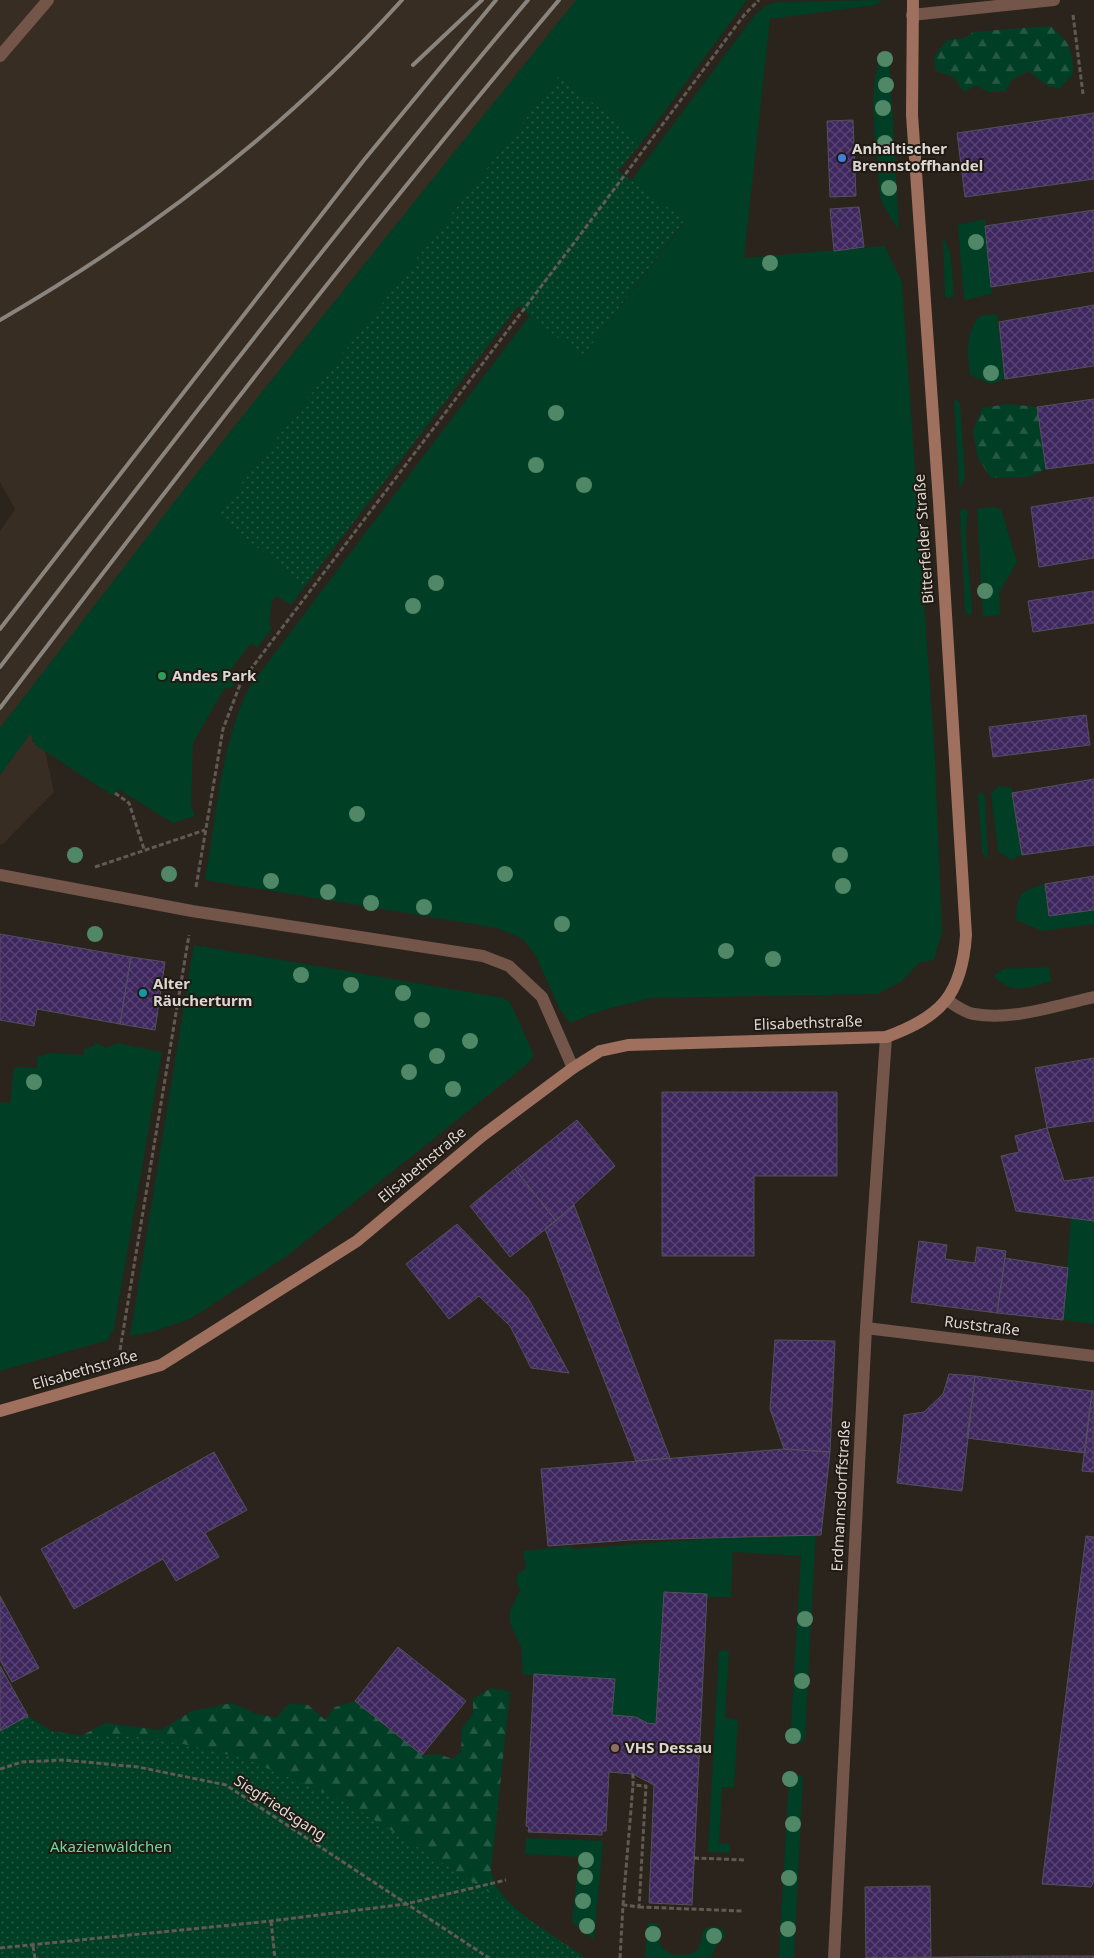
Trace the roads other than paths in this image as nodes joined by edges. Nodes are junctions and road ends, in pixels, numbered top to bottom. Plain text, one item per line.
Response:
1 (48, 0) edge
2 (913, 0) edge
3 (1054, 0) edge
4 (1023, 2) edge
5 (912, 15) junction
6 (0, 56) edge
7 (0, 875) edge
8 (1094, 997) edge
9 (947, 1000) junction
10 (886, 1037) junction
11 (573, 1068) junction
12 (866, 1328) junction
13 (1094, 1356) edge
14 (0, 1411) edge
15 (834, 1958) edge

1 - 6 street
2 - 5 street, Bitterfelder Straße
3 - 4 street
4 - 5 street
5 - 9 street, Bitterfelder Straße
7 - 11 street
8 - 9 street
9 - 10 street, Bitterfelder Straße
10 - 11 street, Elisabethstraße
10 - 12 street, Erdmannsdorffstraße
11 - 14 street, Elisabethstraße
12 - 13 street, Ruststraße
12 - 15 street, Erdmannsdorffstraße

